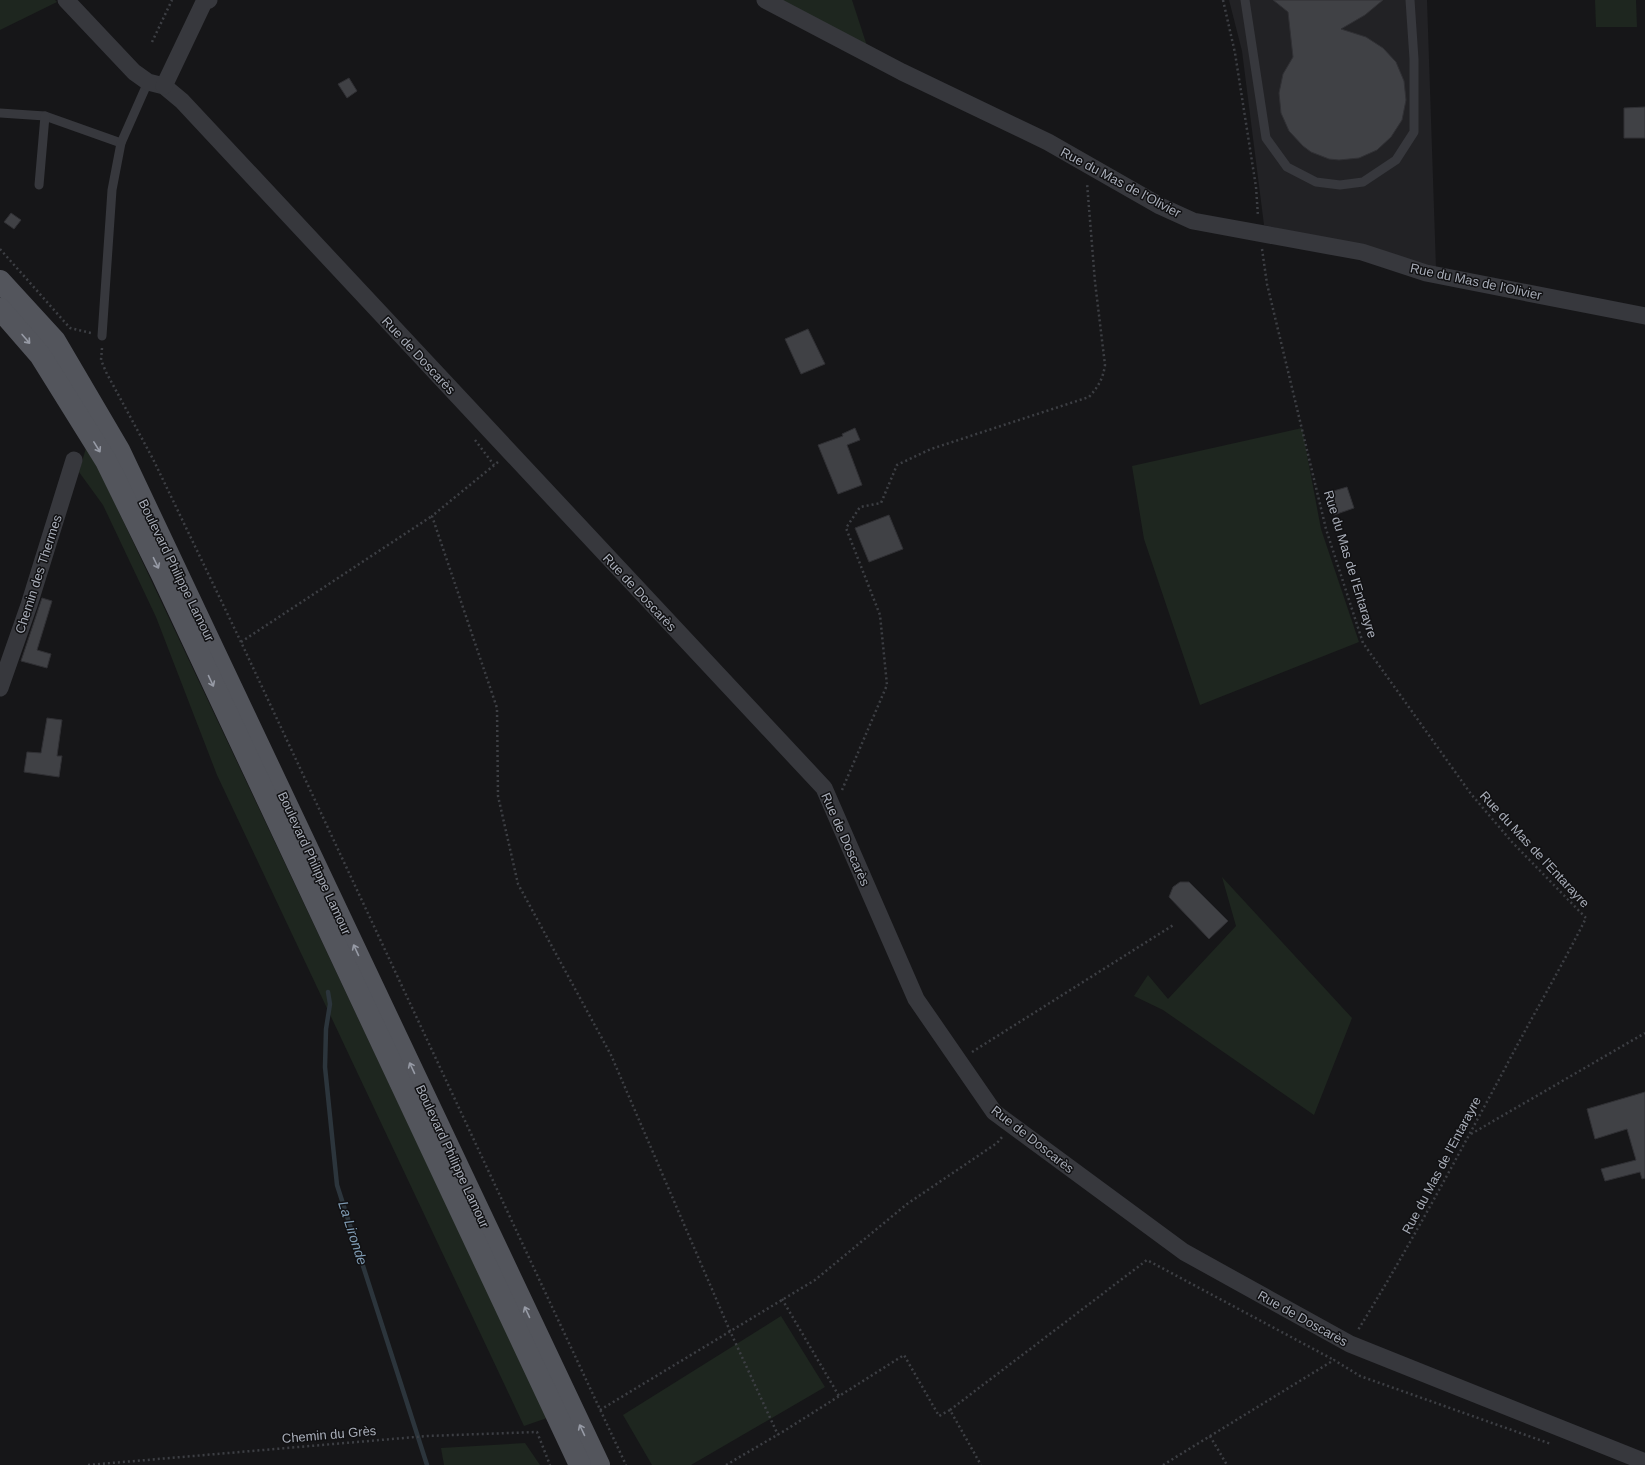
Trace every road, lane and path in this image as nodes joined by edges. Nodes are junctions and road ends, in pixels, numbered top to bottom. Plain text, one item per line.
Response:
1 (66, 0) edge
2 (172, 0) edge
3 (209, 0) edge
4 (765, 0) edge
5 (1223, 0) edge
6 (1245, 0) edge
7 (1410, 0) edge
8 (152, 42) dead end
9 (156, 84) junction
10 (0, 113) edge
11 (45, 116) junction
12 (121, 143) junction
13 (1084, 165) junction
14 (39, 185) dead end
15 (1259, 232) junction
16 (0, 249) edge
17 (0, 281) edge
18 (0, 309) edge
19 (1645, 316) edge
20 (102, 336) junction
21 (74, 460) dead end
22 (500, 460) dead end
23 (432, 516) junction
24 (241, 642) junction
25 (0, 688) edge
26 (834, 810) junction
27 (1175, 924) dead end
28 (1645, 1033) edge
29 (965, 1056) dead end
30 (1012, 1126) junction
31 (1469, 1135) junction
32 (782, 1299) junction
33 (730, 1331) junction
34 (1350, 1344) junction
35 (1334, 1360) junction
36 (839, 1396) junction
37 (600, 1410) junction
38 (950, 1410) junction
39 (778, 1435) junction
40 (1210, 1436) junction
41 (1553, 1444) dead end
42 (1645, 1462) edge
43 (88, 1465) edge
44 (550, 1465) edge
45 (580, 1465) edge
46 (599, 1465) edge
47 (626, 1465) edge
48 (726, 1465) edge
49 (981, 1465) edge
50 (1163, 1465) edge
51 (1227, 1465) edge

1 - 9 street, Rue de Doscarès
2 - 8 path
3 - 9 street
4 - 13 street, Rue du Mas de l'Olivier
5 - 15 path
6 - 7 lane
9 - 12 lane
9 - 26 street, Rue de Doscarès
10 - 11 lane
11 - 12 lane
11 - 14 lane
12 - 20 lane
13 - 15 street, Rue du Mas de l'Olivier
13 - 26 path
15 - 19 street, Rue du Mas de l'Olivier
15 - 31 path, Rue du Mas de l'Entarayre
16 - 20 path
46 -> 17 main road, Boulevard Philippe Lamour
18 -> 45 main road, Boulevard Philippe Lamour
20 - 24 path
21 - 25 street, Chemin des Thermes
22 - 23 path
23 - 24 path
23 - 33 path
24 - 37 path
26 - 30 street, Rue de Doscarès
27 - 29 path
28 - 31 path
30 - 32 path
30 - 34 street, Rue de Doscarès
31 - 34 path, Rue du Mas de l'Entarayre
32 - 33 path
32 - 36 path
33 - 37 path
33 - 39 path
34 - 42 street, Rue de Doscarès
35 - 38 path
35 - 40 path
35 - 41 path
36 - 38 path
36 - 39 path
37 - 47 path
38 - 49 path
39 - 48 path
40 - 50 path
40 - 51 path
43 - 44 path, Chemin du Grès

